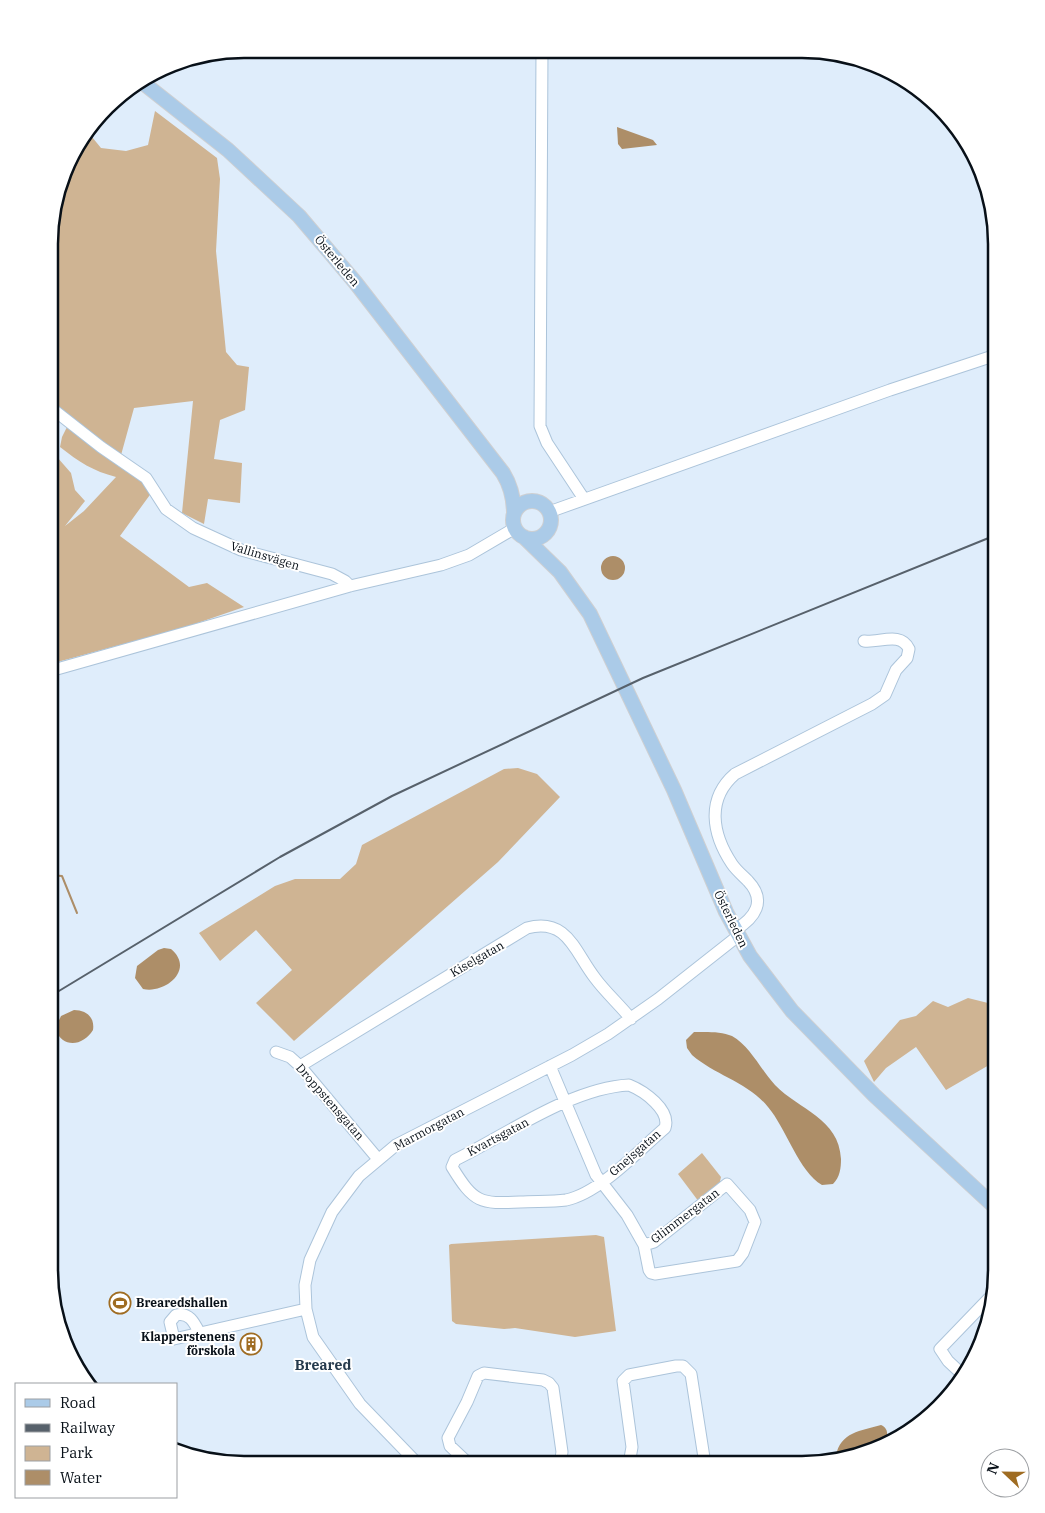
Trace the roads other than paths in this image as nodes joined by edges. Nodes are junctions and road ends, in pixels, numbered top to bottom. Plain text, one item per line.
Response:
1 (542, 58) edge
2 (146, 85) edge
3 (988, 358) edge
4 (58, 413) edge
5 (502, 471) junction
6 (584, 499) junction
7 (545, 508) junction
8 (518, 526) junction
9 (549, 527) junction
10 (556, 568) junction
11 (350, 586) junction
12 (864, 641) dead end
13 (58, 669) edge
14 (737, 933) junction
15 (631, 1019) junction
16 (276, 1052) dead end
17 (300, 1066) junction
18 (550, 1066) junction
19 (565, 1103) junction
20 (378, 1159) junction
21 (600, 1182) junction
22 (988, 1201) edge
23 (644, 1245) junction
24 (985, 1303) edge
25 (306, 1309) junction
26 (199, 1332) junction
27 (958, 1370) edge
28 (410, 1456) edge
29 (461, 1456) edge
30 (561, 1456) edge
31 (630, 1456) edge
32 (704, 1456) edge

1 - 6 street
2 - 5 main road, Österleden
3 - 6 street
4 - 11 street, Vallinsvägen
5 - 7 main road, Österleden
5 - 8 main road, Österleden
6 - 7 street
7 - 8 main road
7 - 9 main road, Österleden
8 - 9 main road
8 - 10 main road, Österleden
8 - 11 street
9 - 10 main road, Österleden
10 - 14 main road, Österleden
11 - 13 street
12 - 14 street, Marmorgatan
14 - 15 street, Marmorgatan
14 - 22 main road, Österleden
15 - 17 street, Kiselgatan
15 - 18 street, Marmorgatan
16 - 17 street, Droppstensgatan
17 - 20 street, Droppstensgatan
18 - 19 street, Glimmergatan
18 - 20 street, Marmorgatan
19 - 21 street, Glimmergatan
19 - 21 street, Gnejsgatan
19 - 21 street, Kvartsgatan
20 - 25 street, Marmorgatan
21 - 23 street, Glimmergatan
23 - 23 street, Glimmergatan
24 - 27 street
25 - 26 street
25 - 28 street, Marmorgatan
26 - 26 street
29 - 30 street
31 - 32 street

